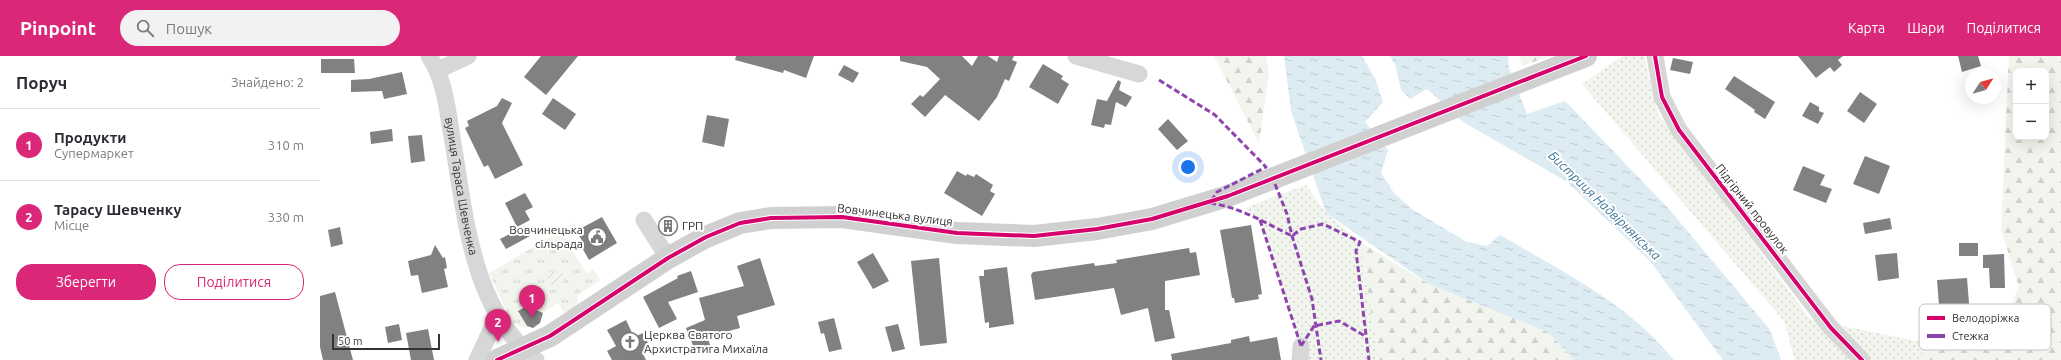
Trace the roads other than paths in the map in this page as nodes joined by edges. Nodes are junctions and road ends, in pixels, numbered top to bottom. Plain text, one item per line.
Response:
1 (468, 56) edge
2 (1076, 56) edge
3 (1655, 56) edge
4 (1584, 57) edge
5 (434, 63) edge
6 (1139, 74) dead end
7 (644, 220) dead end
8 (668, 258) junction
9 (498, 315) junction
10 (529, 355) edge
11 (476, 360) edge
12 (497, 360) edge
13 (1862, 360) edge

1 - 5 street
2 - 6 street
3 - 13 street, Підгірний провулок
4 - 8 street, Вовчинецька вулиця
5 - 9 street, вулиця Тараса Шевченка
7 - 8 street
8 - 10 street, Вовчинецька вулиця
9 - 10 street, вулиця Тараса Шевченка
9 - 11 street
10 - 12 street, Вовчинецька вулиця

